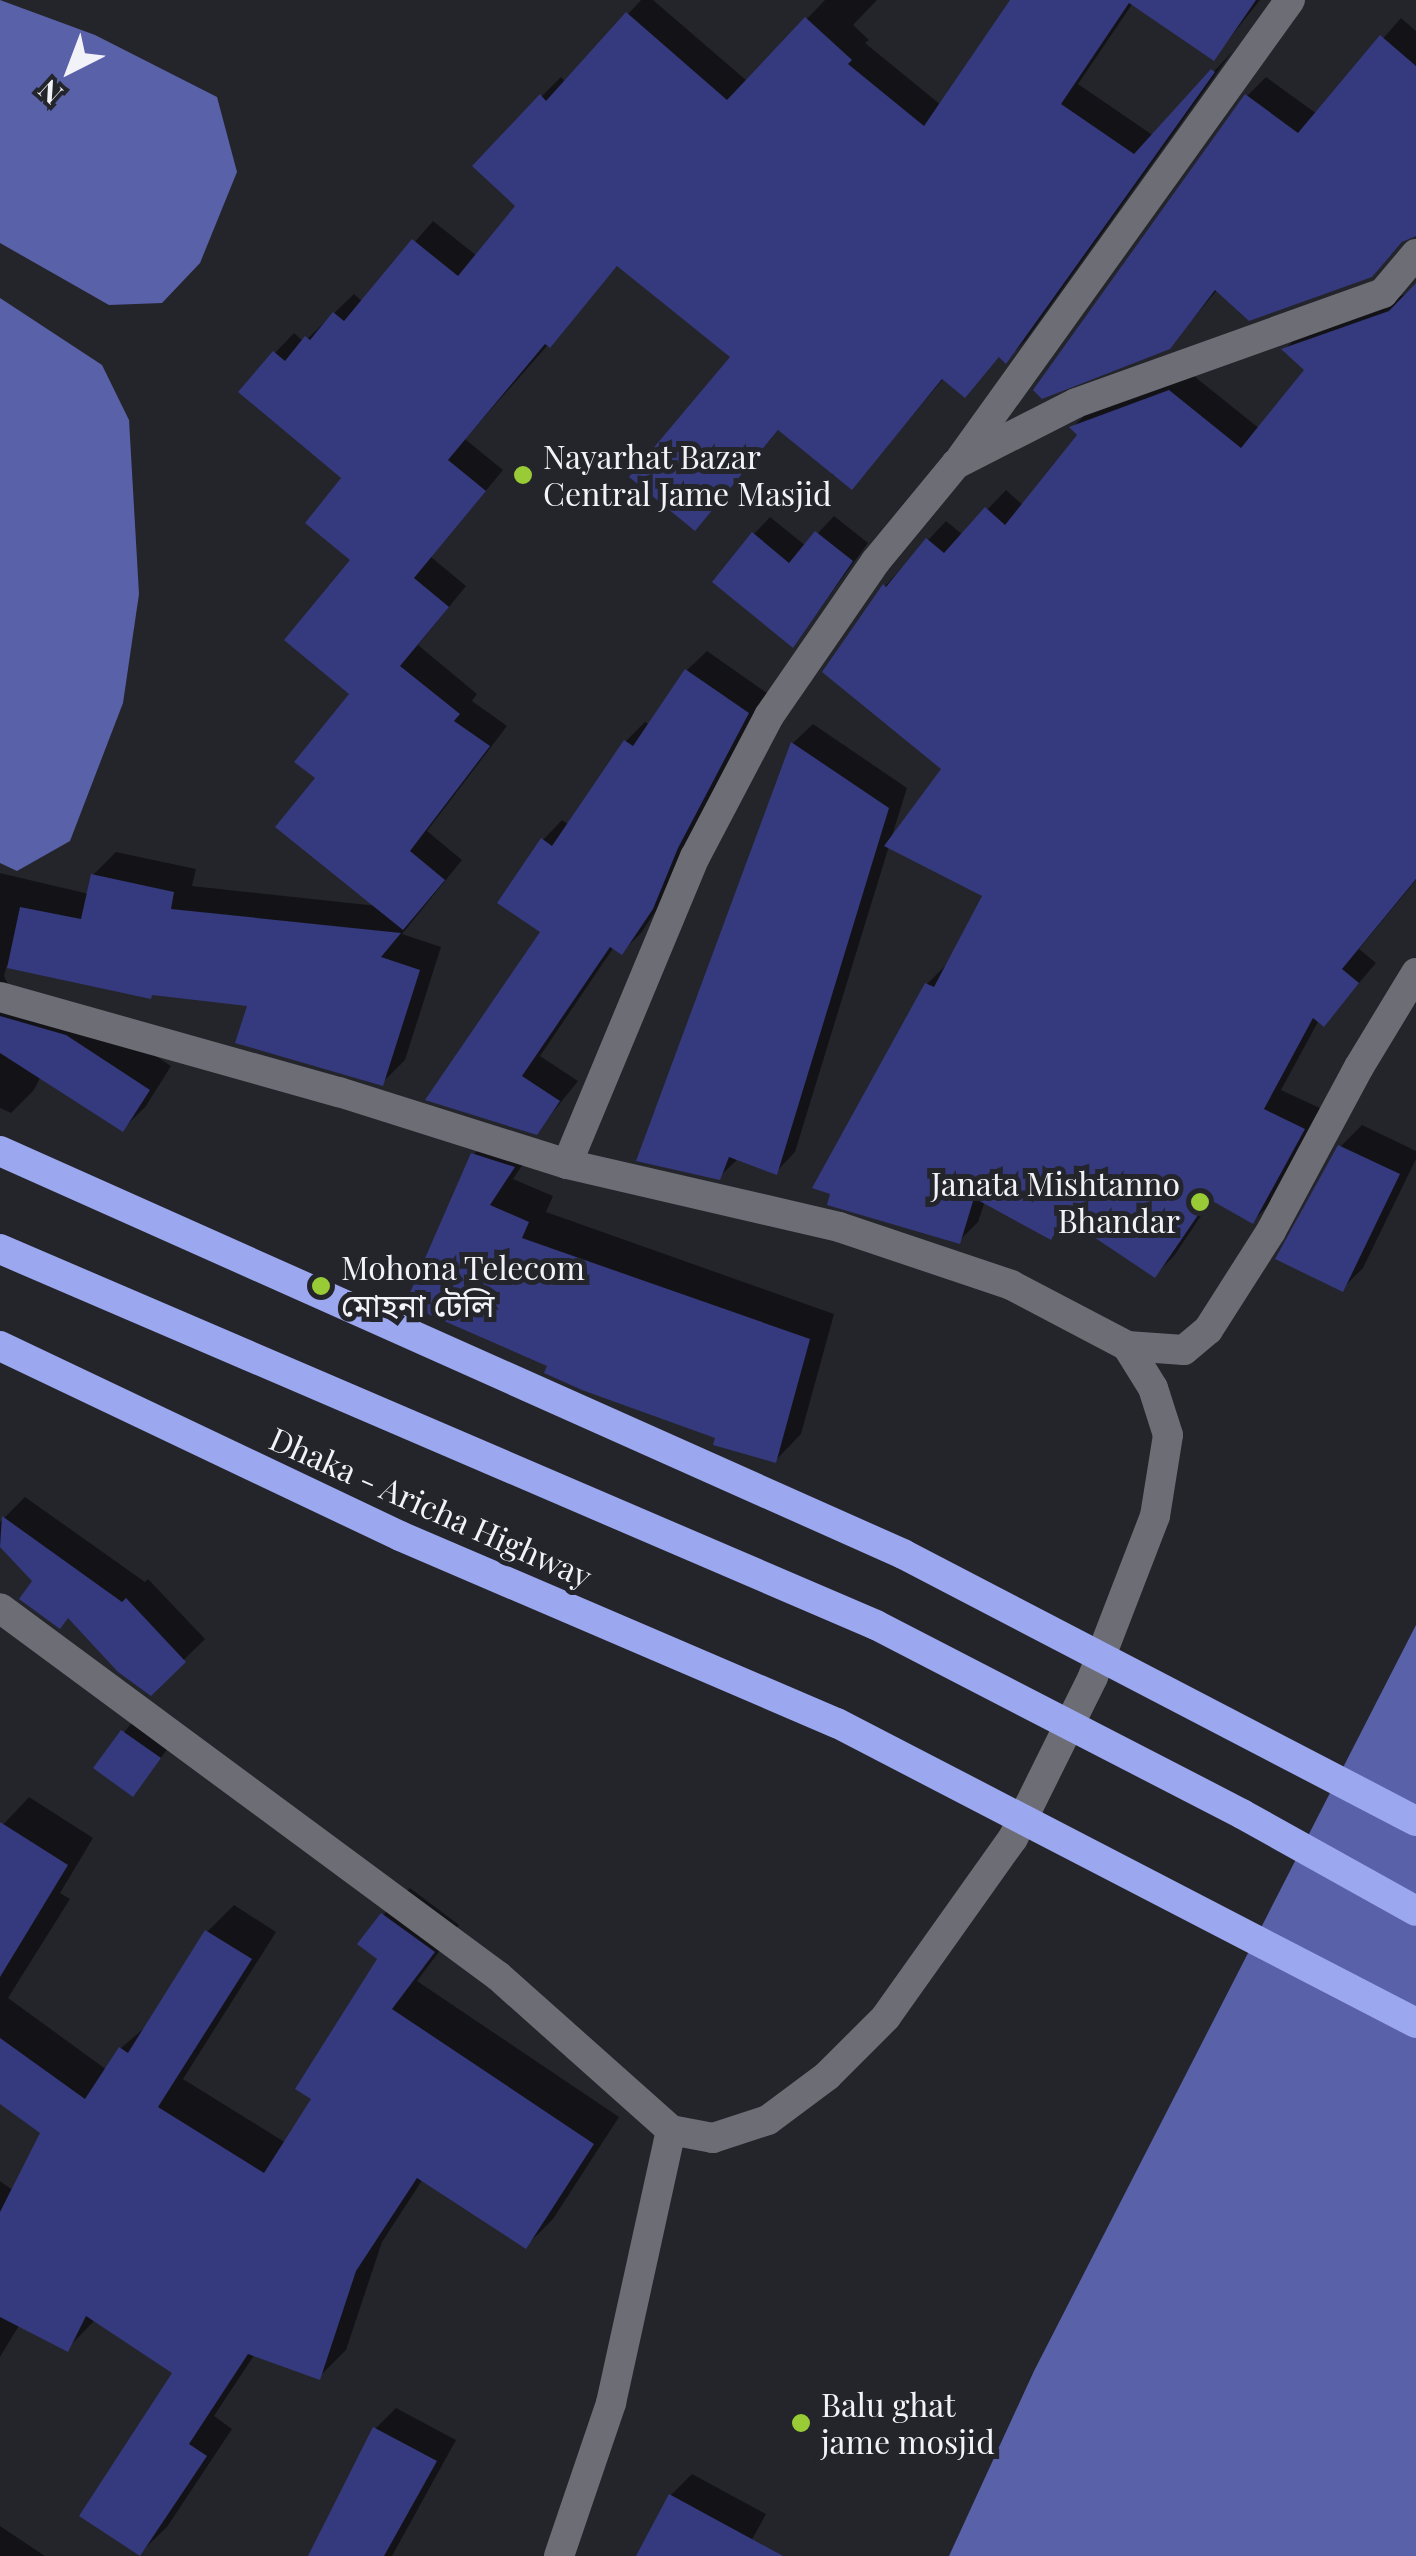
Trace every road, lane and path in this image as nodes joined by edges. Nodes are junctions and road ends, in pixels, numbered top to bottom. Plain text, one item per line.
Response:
1 (1290, 0) edge
2 (1416, 254) edge
3 (956, 464) junction
4 (1416, 973) edge
5 (0, 997) edge
6 (0, 1151) edge
7 (566, 1164) junction
8 (0, 1249) edge
9 (0, 1346) edge
10 (1126, 1346) junction
11 (0, 1608) edge
12 (1416, 1822) edge
13 (1416, 1910) edge
14 (1416, 2023) edge
15 (671, 2130) junction
16 (559, 2556) edge

1 - 3 street
2 - 3 street
3 - 7 street
4 - 10 street
5 - 7 street
6 - 12 highway
7 - 10 street
8 - 13 highway
9 - 14 highway, Dhaka - Aricha Highway
10 - 15 street
11 - 15 street
15 - 16 street

